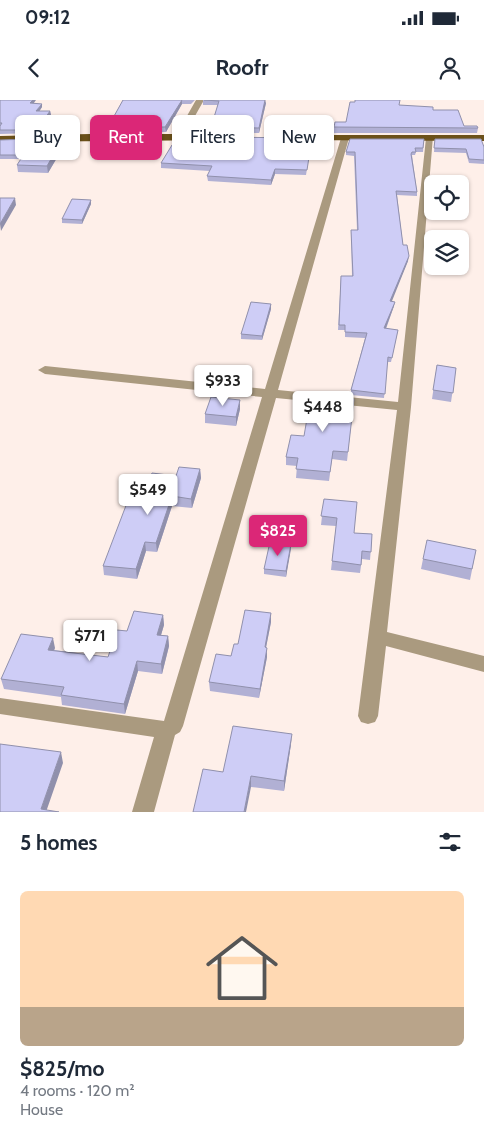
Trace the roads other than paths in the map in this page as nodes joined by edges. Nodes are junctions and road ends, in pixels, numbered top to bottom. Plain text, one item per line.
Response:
1 (200, 100) edge
2 (191, 115) edge
3 (172, 137) edge
4 (334, 138) edge
5 (345, 138) junction
6 (430, 138) junction
7 (484, 138) edge
8 (0, 139) edge
9 (45, 370) dead end
10 (270, 393) junction
11 (404, 407) junction
12 (377, 637) junction
13 (484, 664) edge
14 (0, 706) edge
15 (368, 716) dead end
16 (166, 730) junction
17 (143, 812) edge

1 - 2 street
3 - 8 main road
4 - 5 main road
5 - 6 main road
5 - 10 street
6 - 7 main road
6 - 11 street
9 - 10 street
10 - 11 street
10 - 16 street
11 - 12 street
12 - 13 street
12 - 15 street
14 - 16 street
16 - 17 street

